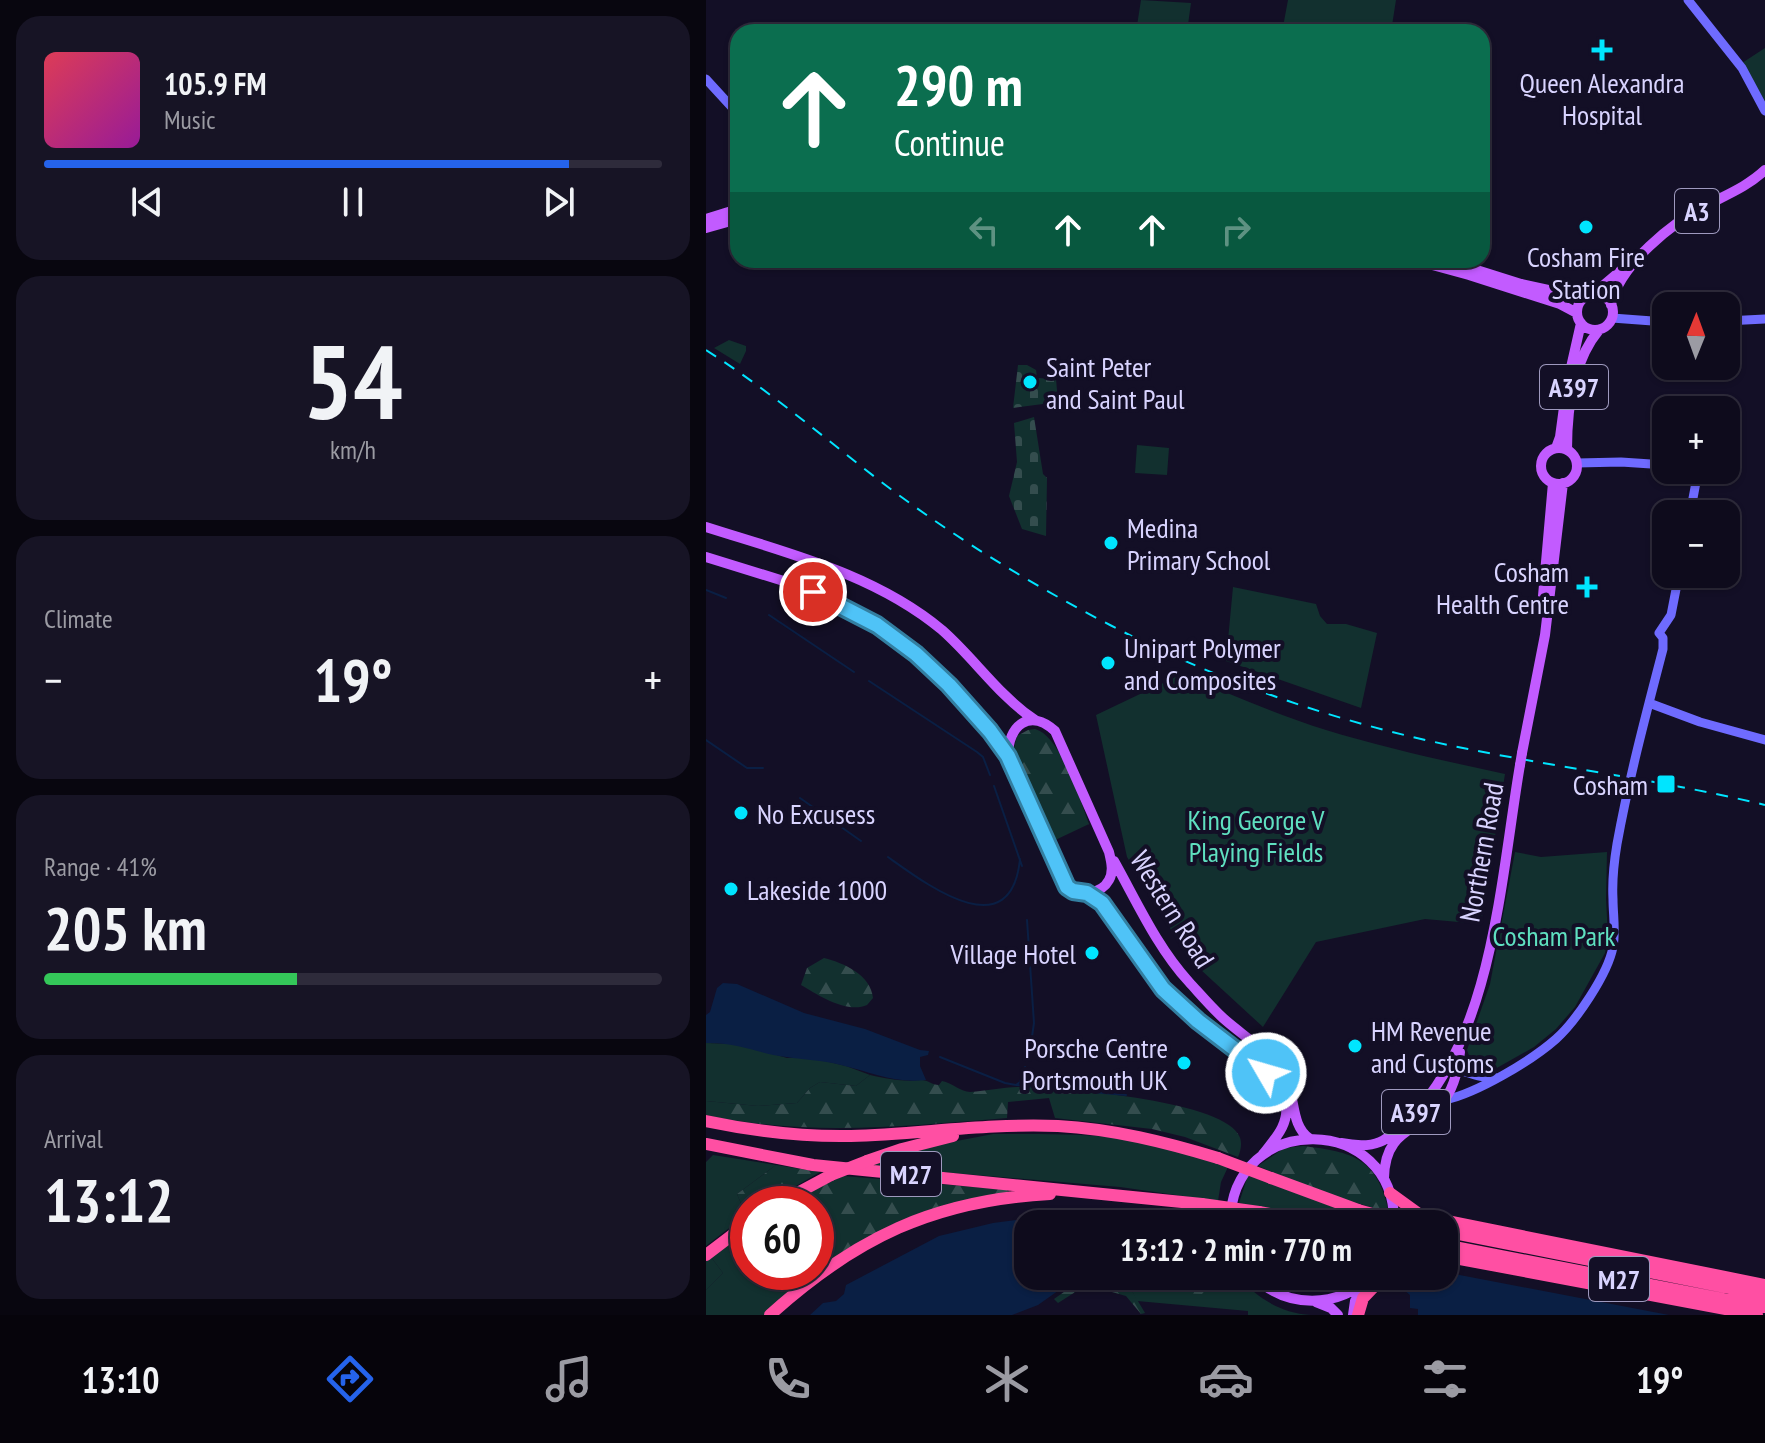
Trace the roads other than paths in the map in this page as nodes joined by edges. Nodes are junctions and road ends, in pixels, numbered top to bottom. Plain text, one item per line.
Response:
1 (1688, 0) edge
2 (706, 79) edge
3 (730, 105) edge
4 (1765, 111) edge
5 (1763, 172) edge
6 (730, 212) edge
7 (706, 219) edge
8 (730, 221) edge
9 (706, 228) edge
10 (1640, 257) junction
11 (1443, 268) edge
12 (1470, 268) edge
13 (1589, 296) junction
14 (1611, 305) junction
15 (1579, 318) junction
16 (1612, 318) junction
17 (1765, 319) edge
18 (1740, 320) edge
19 (1652, 321) edge
20 (1599, 330) junction
21 (1562, 449) junction
22 (1577, 463) junction
23 (1652, 464) edge
24 (1558, 483) junction
25 (706, 527) edge
26 (706, 557) edge
27 (1676, 588) edge
28 (1671, 615) junction
29 (1664, 646) junction
30 (1649, 703) junction
31 (1035, 720) junction
32 (1765, 740) edge
33 (1008, 756) junction
34 (1109, 852) junction
35 (1087, 893) junction
36 (1453, 1069) junction
37 (1500, 1074) junction
38 (1445, 1100) junction
39 (1291, 1116) junction
40 (706, 1121) edge
41 (1028, 1126) junction
42 (1309, 1138) junction
43 (1341, 1143) junction
44 (706, 1144) edge
45 (1263, 1154) junction
46 (811, 1186) edge
47 (1387, 1187) junction
48 (1117, 1194) junction
49 (1231, 1210) edge
50 (1245, 1210) edge
51 (1358, 1210) edge
52 (1391, 1210) edge
53 (730, 1237) edge
54 (1458, 1237) edge
55 (1475, 1244) junction
56 (1458, 1250) edge
57 (706, 1255) edge
58 (1458, 1257) edge
59 (1765, 1285) edge
60 (1272, 1290) edge
61 (1362, 1290) joint
62 (1765, 1295) edge
63 (1310, 1302) junction
64 (1765, 1307) edge
65 (770, 1315) edge
66 (1338, 1315) edge
67 (1356, 1315) edge
68 (1757, 1315) edge

1 - 4 street
2 - 3 street
5 - 10 main road, A3
6 - 7 main road
8 - 9 main road
10 - 13 main road, A3
10 - 14 main road, A3
11 - 15 main road
12 - 13 main road
13 - 14 main road
13 - 15 main road, A3
14 - 16 main road
15 - 20 main road
15 - 21 main road, A397
16 - 19 street
16 - 20 main road
17 - 18 street
20 - 21 main road, A397
21 - 22 main road, A397
21 - 24 main road, A397
22 - 23 street
22 - 24 main road, A397
24 - 36 main road, Northern Road / A397, bridge
25 - 31 main road
26 - 33 main road
27 - 28 street
28 - 29 street
28 - 29 street
29 - 30 street
30 - 32 street
30 - 37 street
31 - 33 main road
31 - 34 main road, Western Road
33 - 35 main road, Western Road
34 - 35 main road
34 - 39 main road, Western Road
35 - 39 main road, Western Road
36 - 37 street
36 - 38 main road, Northern Road / A397
36 - 43 main road, Northern Road / A397
37 - 38 street
38 - 47 main road, Northern Road / A397
39 - 42 main road, Western Road
39 - 45 main road
40 - 41 highway, M27
41 - 46 highway, bridge
41 - 51 highway, M27, bridge
42 - 43 main road, Northern Road
42 - 45 main road
43 - 47 main road
44 - 48 highway, M27
45 - 49 main road
47 - 52 main road
47 - 59 highway
48 - 50 highway, M27, bridge
48 - 65 highway
53 - 57 highway
54 - 55 highway, M27
55 - 56 highway, M27
55 - 62 highway, M27
55 - 64 highway, M27
58 - 68 highway
60 - 63 main road
61 - 63 main road
61 - 67 highway
63 - 66 main road

